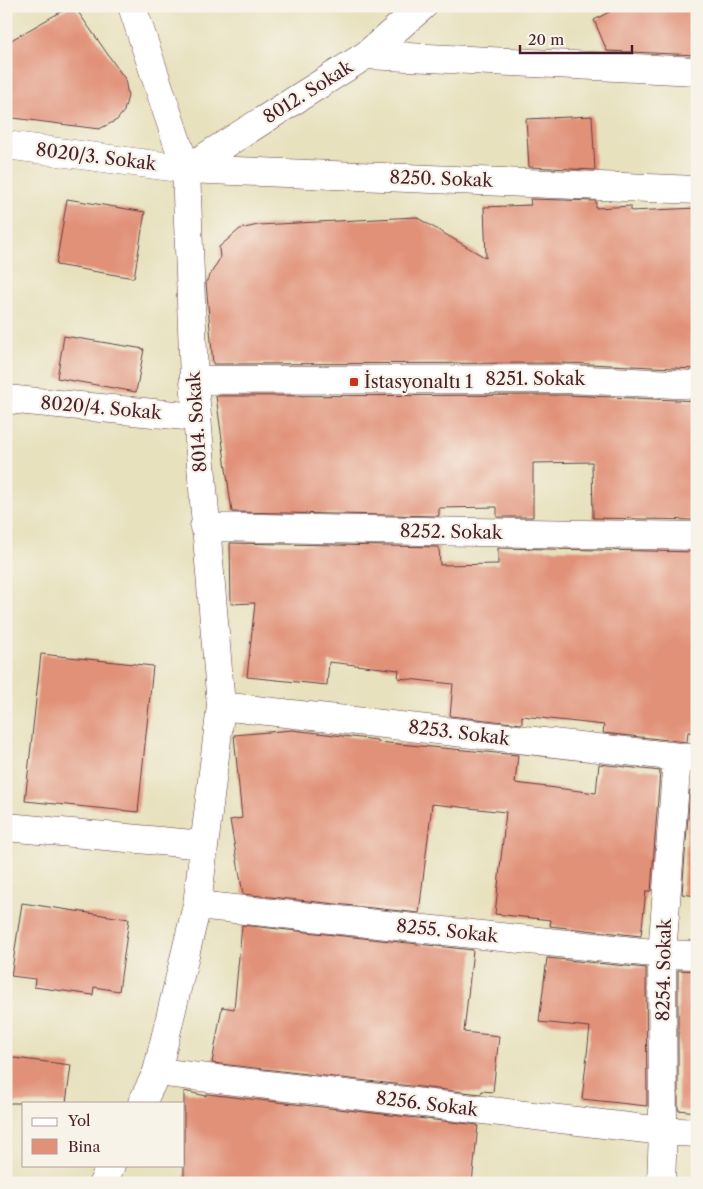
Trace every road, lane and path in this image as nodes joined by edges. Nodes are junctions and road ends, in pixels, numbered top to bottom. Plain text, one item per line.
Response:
1 (132, 6) edge
2 (423, 6) edge
3 (366, 55) junction
4 (697, 70) edge
5 (6, 146) edge
6 (186, 169) junction
7 (697, 190) edge
8 (194, 380) junction
9 (697, 385) edge
10 (6, 399) edge
11 (196, 417) junction
12 (204, 528) junction
13 (697, 536) edge
14 (221, 706) junction
15 (687, 758) edge
16 (6, 827) edge
17 (204, 846) junction
18 (197, 905) junction
19 (662, 954) junction
20 (697, 955) edge
21 (157, 1072) junction
22 (142, 1102) edge
23 (663, 1131) junction
24 (697, 1133) edge
25 (111, 1166) edge
26 (103, 1183) edge
27 (660, 1183) edge

1 - 6 street, 8014. Sokak
2 - 3 street, 8012. Sokak
3 - 4 street
3 - 6 street, 8012. Sokak
5 - 6 street, 8020/3. Sokak
6 - 7 street, 8250. Sokak
6 - 8 street, 8014. Sokak
8 - 9 street, 8251. Sokak
8 - 11 street, 8014. Sokak
10 - 11 street, 8020/4. Sokak
11 - 12 street, 8014. Sokak
12 - 13 street, 8252. Sokak
12 - 14 street, 8014. Sokak
14 - 15 street, 8253. Sokak
14 - 17 street, 8014. Sokak
15 - 19 street, 8254. Sokak
16 - 17 street
17 - 18 street, 8014. Sokak
18 - 19 street, 8255. Sokak
18 - 21 street, 8014. Sokak
19 - 20 street, 8255. Sokak
19 - 23 street, 8254. Sokak
21 - 22 street, 8014. Sokak
21 - 23 street, 8256. Sokak
23 - 24 street, 8256. Sokak
23 - 27 street, 8254. Sokak
25 - 26 street

